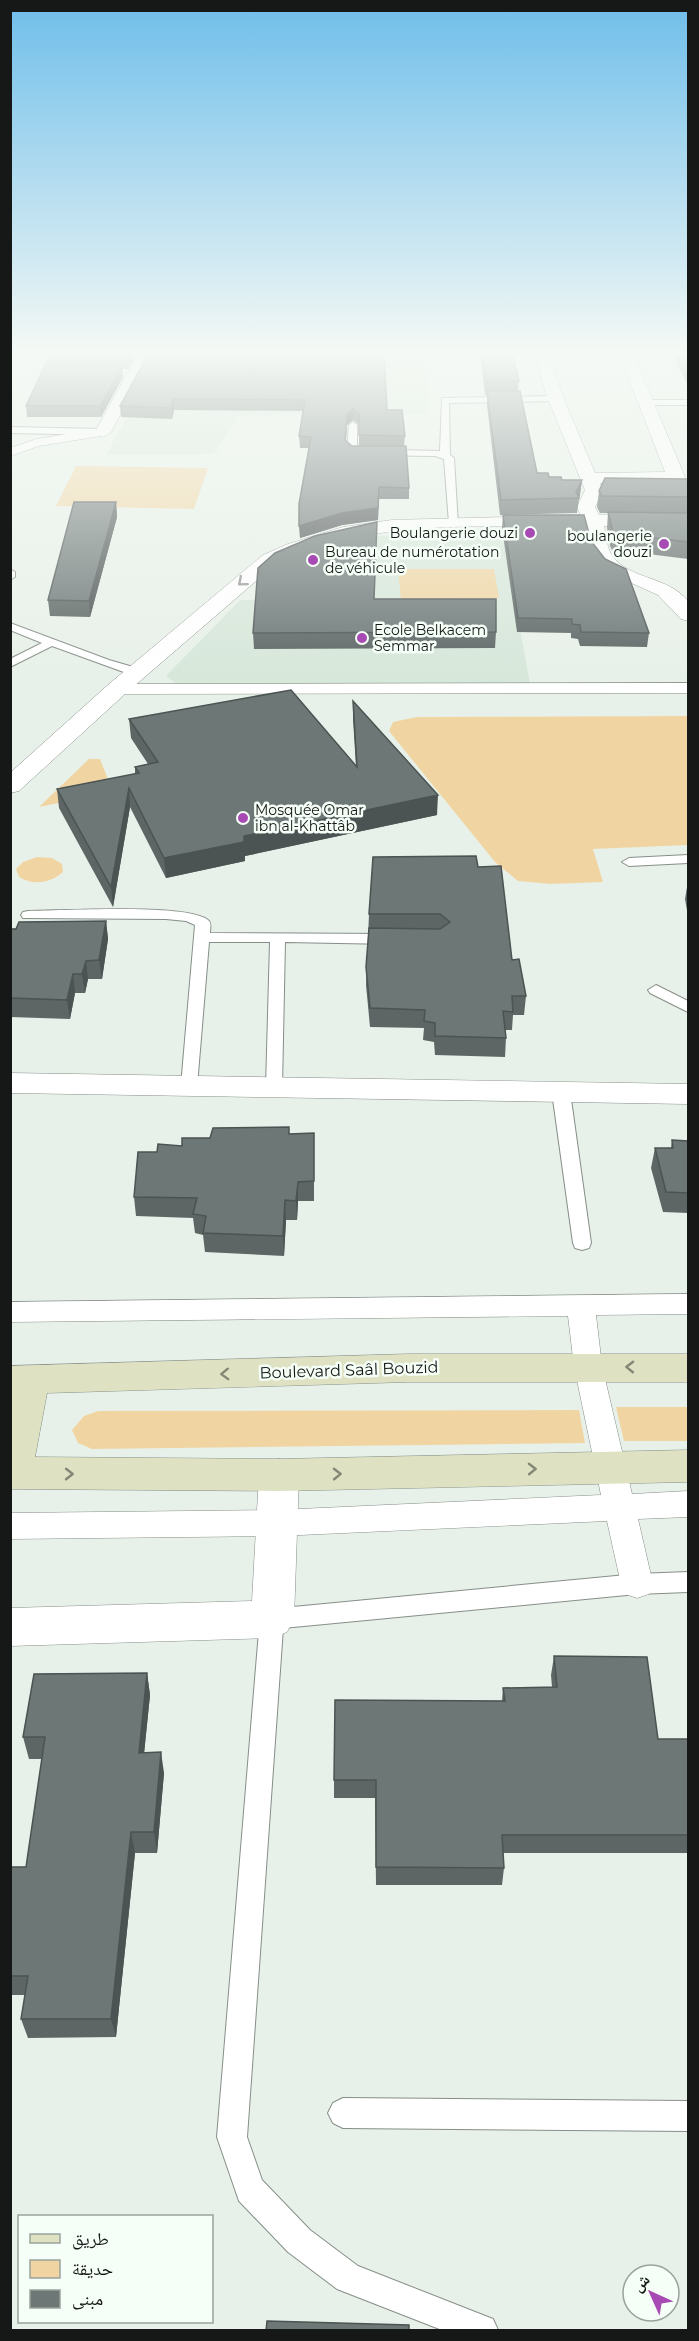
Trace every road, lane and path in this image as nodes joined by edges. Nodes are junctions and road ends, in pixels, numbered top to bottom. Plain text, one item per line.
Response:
1 (449, 460) edge
2 (581, 460) edge
3 (669, 460) edge
4 (588, 478) junction
5 (593, 520) junction
6 (688, 521) edge
7 (454, 523) junction
8 (688, 615) edge
9 (10, 626) edge
10 (50, 643) junction
11 (10, 664) edge
12 (136, 672) junction
13 (688, 688) edge
14 (117, 689) junction
15 (10, 786) edge
16 (688, 859) edge
17 (629, 862) dead end
18 (28, 915) dead end
19 (202, 937) junction
20 (279, 938) junction
21 (405, 940) edge
22 (656, 990) dead end
23 (688, 1007) edge
24 (10, 1083) edge
25 (189, 1086) junction
26 (274, 1087) junction
27 (561, 1092) junction
28 (688, 1094) edge
29 (582, 1243) dead end
30 (688, 1304) edge
31 (581, 1305) junction
32 (10, 1312) edge
33 (588, 1366) junction
34 (688, 1368) edge
35 (21, 1380) edge
36 (688, 1466) edge
37 (612, 1467) junction
38 (11, 1473) edge
39 (279, 1475) junction
40 (688, 1504) edge
41 (620, 1506) junction
42 (278, 1522) junction
43 (10, 1526) edge
44 (688, 1582) edge
45 (637, 1584) junction
46 (272, 1619) junction
47 (10, 1627) edge
48 (343, 2113) dead end
49 (688, 2116) edge
50 (482, 2331) edge

1 - 7 lane
2 - 4 street
3 - 4 street
4 - 5 street
5 - 6 street
5 - 7 street
5 - 8 street
7 -> 12 street
9 - 10 lane
10 - 11 lane
10 - 12 lane
12 - 14 street
13 - 14 street
14 - 15 street
16 - 17 lane
18 - 19 lane
19 - 20 lane
19 - 25 lane
20 - 21 lane
20 - 26 lane
22 - 23 lane
24 - 25 street
25 - 26 street
26 - 27 street
27 - 28 street
27 - 29 lane
30 - 31 street
31 - 32 street
31 - 33 street
34 -> 33 main road, Boulevard Saâl Bouzid
33 -> 35 main road, Boulevard Saâl Bouzid
33 - 37 street
35 - 38 main road
36 - 37 main road
39 -> 37 main road
37 - 41 street
38 -> 39 main road
39 - 42 street
40 - 41 street
41 - 42 street
41 - 45 street
42 - 43 street
42 - 46 street
44 - 45 lane
45 - 46 lane
46 - 47 street
46 - 50 lane
48 - 49 lane

